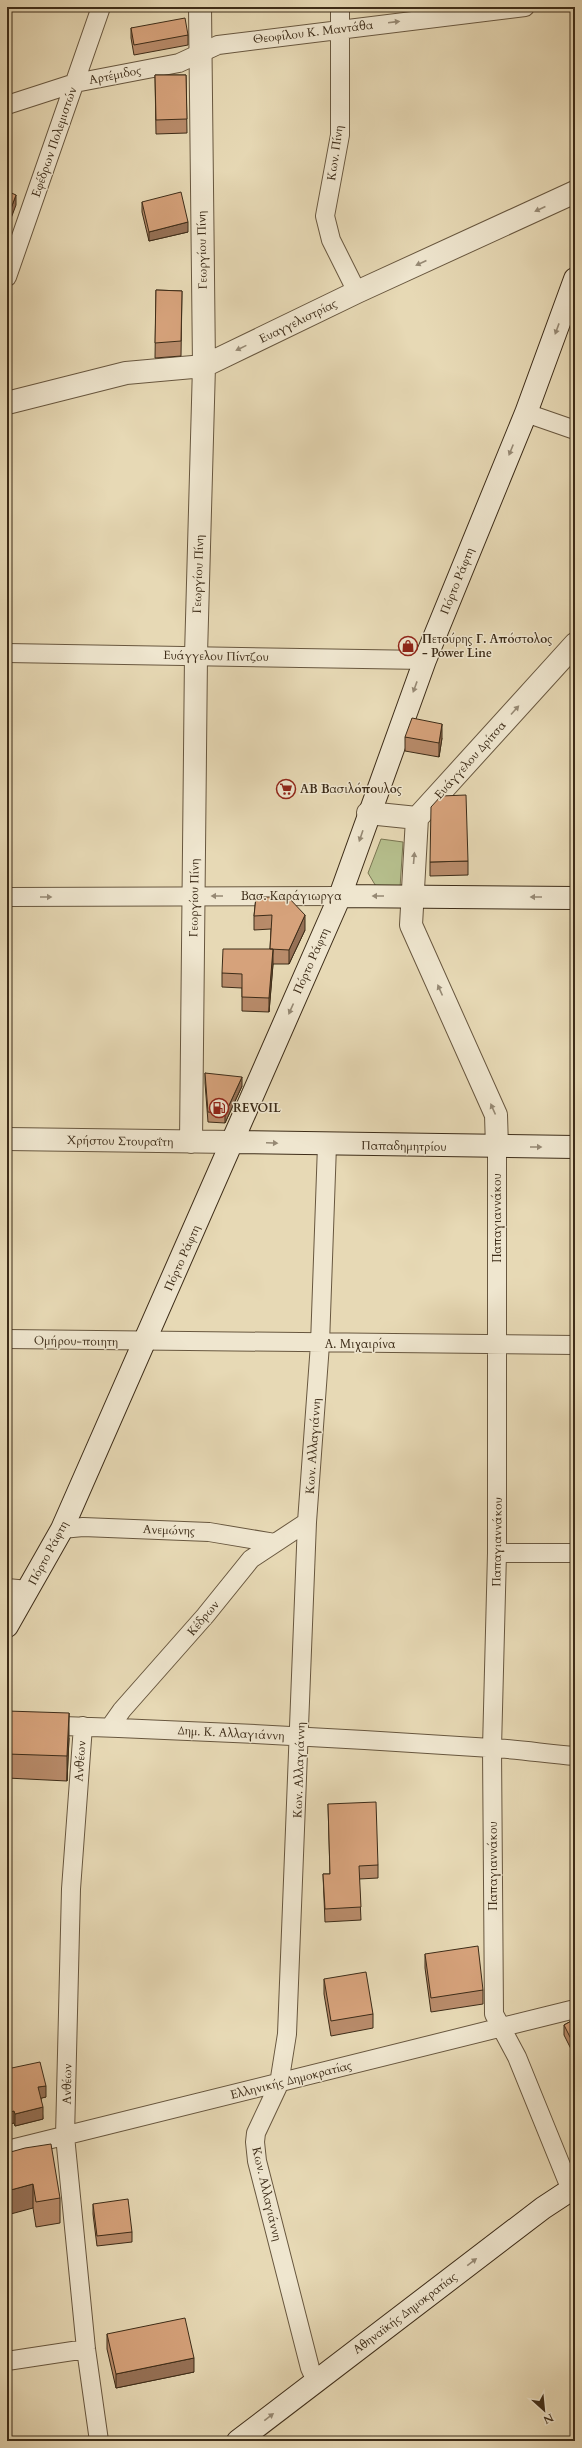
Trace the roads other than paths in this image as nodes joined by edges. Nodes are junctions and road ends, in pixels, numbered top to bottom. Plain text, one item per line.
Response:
1 (101, 7) edge
2 (200, 7) edge
3 (340, 7) edge
4 (525, 7) edge
5 (341, 28) junction
6 (199, 53) junction
7 (75, 83) junction
8 (7, 104) edge
9 (575, 192) edge
10 (7, 276) edge
11 (574, 284) edge
12 (357, 292) junction
13 (204, 366) junction
14 (7, 403) edge
15 (526, 413) junction
16 (575, 430) edge
17 (575, 644) edge
18 (7, 653) edge
19 (196, 655) junction
20 (425, 660) junction
21 (368, 813) junction
22 (417, 818) junction
23 (194, 896) junction
24 (340, 896) junction
25 (7, 897) edge
26 (411, 897) junction
27 (575, 898) edge
28 (7, 1139) edge
29 (191, 1142) junction
30 (233, 1142) junction
31 (327, 1145) junction
32 (497, 1147) junction
33 (575, 1147) edge
34 (7, 1339) edge
35 (145, 1342) junction
36 (320, 1344) junction
37 (498, 1345) junction
38 (575, 1346) edge
39 (308, 1522) junction
40 (62, 1529) junction
41 (275, 1543) junction
42 (497, 1553) junction
43 (575, 1553) edge
44 (7, 1588) edge
45 (28, 1590) junction
46 (7, 1626) edge
47 (7, 1724) edge
48 (83, 1726) junction
49 (110, 1727) junction
50 (300, 1737) junction
51 (492, 1748) junction
52 (575, 1756) edge
53 (575, 2009) edge
54 (499, 2027) junction
55 (278, 2084) junction
56 (65, 2136) junction
57 (7, 2150) edge
58 (573, 2189) edge
59 (86, 2349) junction
60 (7, 2361) edge
61 (316, 2381) junction
62 (99, 2441) edge
63 (238, 2441) edge

1 - 7 street, Εφέδρων Πολεμιστών
2 - 6 street, Γεωργίου Πίνη
3 - 5 street, Κων. Πίνη
5 -> 4 street, Θεοφίλου Κ. Μαντάθα
5 - 6 street, Θεοφίλου Κ. Μαντάθα
5 - 12 street, Κων. Πίνη
6 - 7 street, Αρτέμιδος
6 - 13 street, Γεωργίου Πίνη
7 - 8 street, Αρτέμιδος
7 - 10 street, Εφέδρων Πολεμιστών
9 -> 12 street, Ευαγγελιστρίας
11 -> 15 street, Πόρτο Ράφτη
12 -> 13 street, Ευαγγελιστρίας
13 - 14 street, Ευαγγελιστρίας
13 - 19 street, Γεωργίου Πίνη
15 - 16 street
15 -> 20 street, Πόρτο Ράφτη
22 -> 17 street, Ευάγγελου Δρίτσα
18 - 19 street, Ευάγγελου Πίντζου
19 - 20 street, Ευάγγελου Πίντζου
19 - 23 street, Γεωργίου Πίνη
20 -> 21 street, Πόρτο Ράφτη
21 - 22 street
21 -> 24 street, Πόρτο Ράφτη
26 -> 22 street
24 -> 23 street, Βασ. Καράγιωργα
25 -> 23 street, Βασ. Καράγιωργα
23 - 29 street, Γεωργίου Πίνη
26 -> 24 street, Βασ. Καράγιωργα
24 -> 30 street, Πόρτο Ράφτη
27 -> 26 street, Βασ. Καράγιωργα
32 -> 26 street, Παπαγιαννάκου
28 - 29 street, Χρήστου Στουραΐτη
29 - 30 street, Χρήστου Στουραΐτη
30 -> 31 street, Παπαδημητρίου
30 - 35 street, Πόρτο Ράφτη
31 - 32 street, Παπαδημητρίου
31 - 36 street, Κων. Αλλαγιάννη
32 -> 33 street, Παπαδημητρίου
32 - 37 street, Παπαγιαννάκου
34 - 35 street, Ομήρου-ποιητη
35 - 36 street, Α. Μιχαιρίνα
35 - 40 street, Πόρτο Ράφτη
36 - 37 street, Α. Μιχαιρίνα
36 - 39 street, Κων. Αλλαγιάννη
37 - 38 street, Α. Μιχαιρίνα
37 - 42 street, Παπαγιαννάκου
39 - 41 street, Κέδρων
39 - 50 street, Κων. Αλλαγιάννη
40 - 41 street, Ανεμώνης
40 - 45 street, Πόρτο Ράφτη
41 - 49 street, Κέδρων
42 - 43 street
42 - 51 street, Παπαγιαννάκου
44 - 45 street
45 - 46 street, Πόρτο Ράφτη
47 - 48 street, Δημ. Κ. Αλλαγιάννη
48 - 49 street, Δημ. Κ. Αλλαγιάννη
48 - 56 street, Ανθέων
49 - 50 street, Δημ. Κ. Αλλαγιάννη
50 - 51 street, Δημ. Κ. Αλλαγιάννη
50 - 55 street, Κων. Αλλαγιάννη
51 - 52 street, Δημ. Κ. Αλλαγιάννη
51 - 54 street, Παπαγιαννάκου
53 - 54 street, Ελληνικής Δημοκρατίας
54 - 55 street, Ελληνικής Δημοκρατίας
54 - 58 street, Παπαγιαννάκου
55 - 56 street, Ελληνικής Δημοκρατίας
55 - 61 street, Κων. Αλλαγιάννη
56 - 57 street, Ελληνικής Δημοκρατίας
56 - 59 street, Ανθέων
61 -> 58 street, Αθηναϊκής Δημοκρατίας
59 - 60 street
59 - 62 street, Ανθέων
63 -> 61 street, Αθηναϊκής Δημοκρατίας

